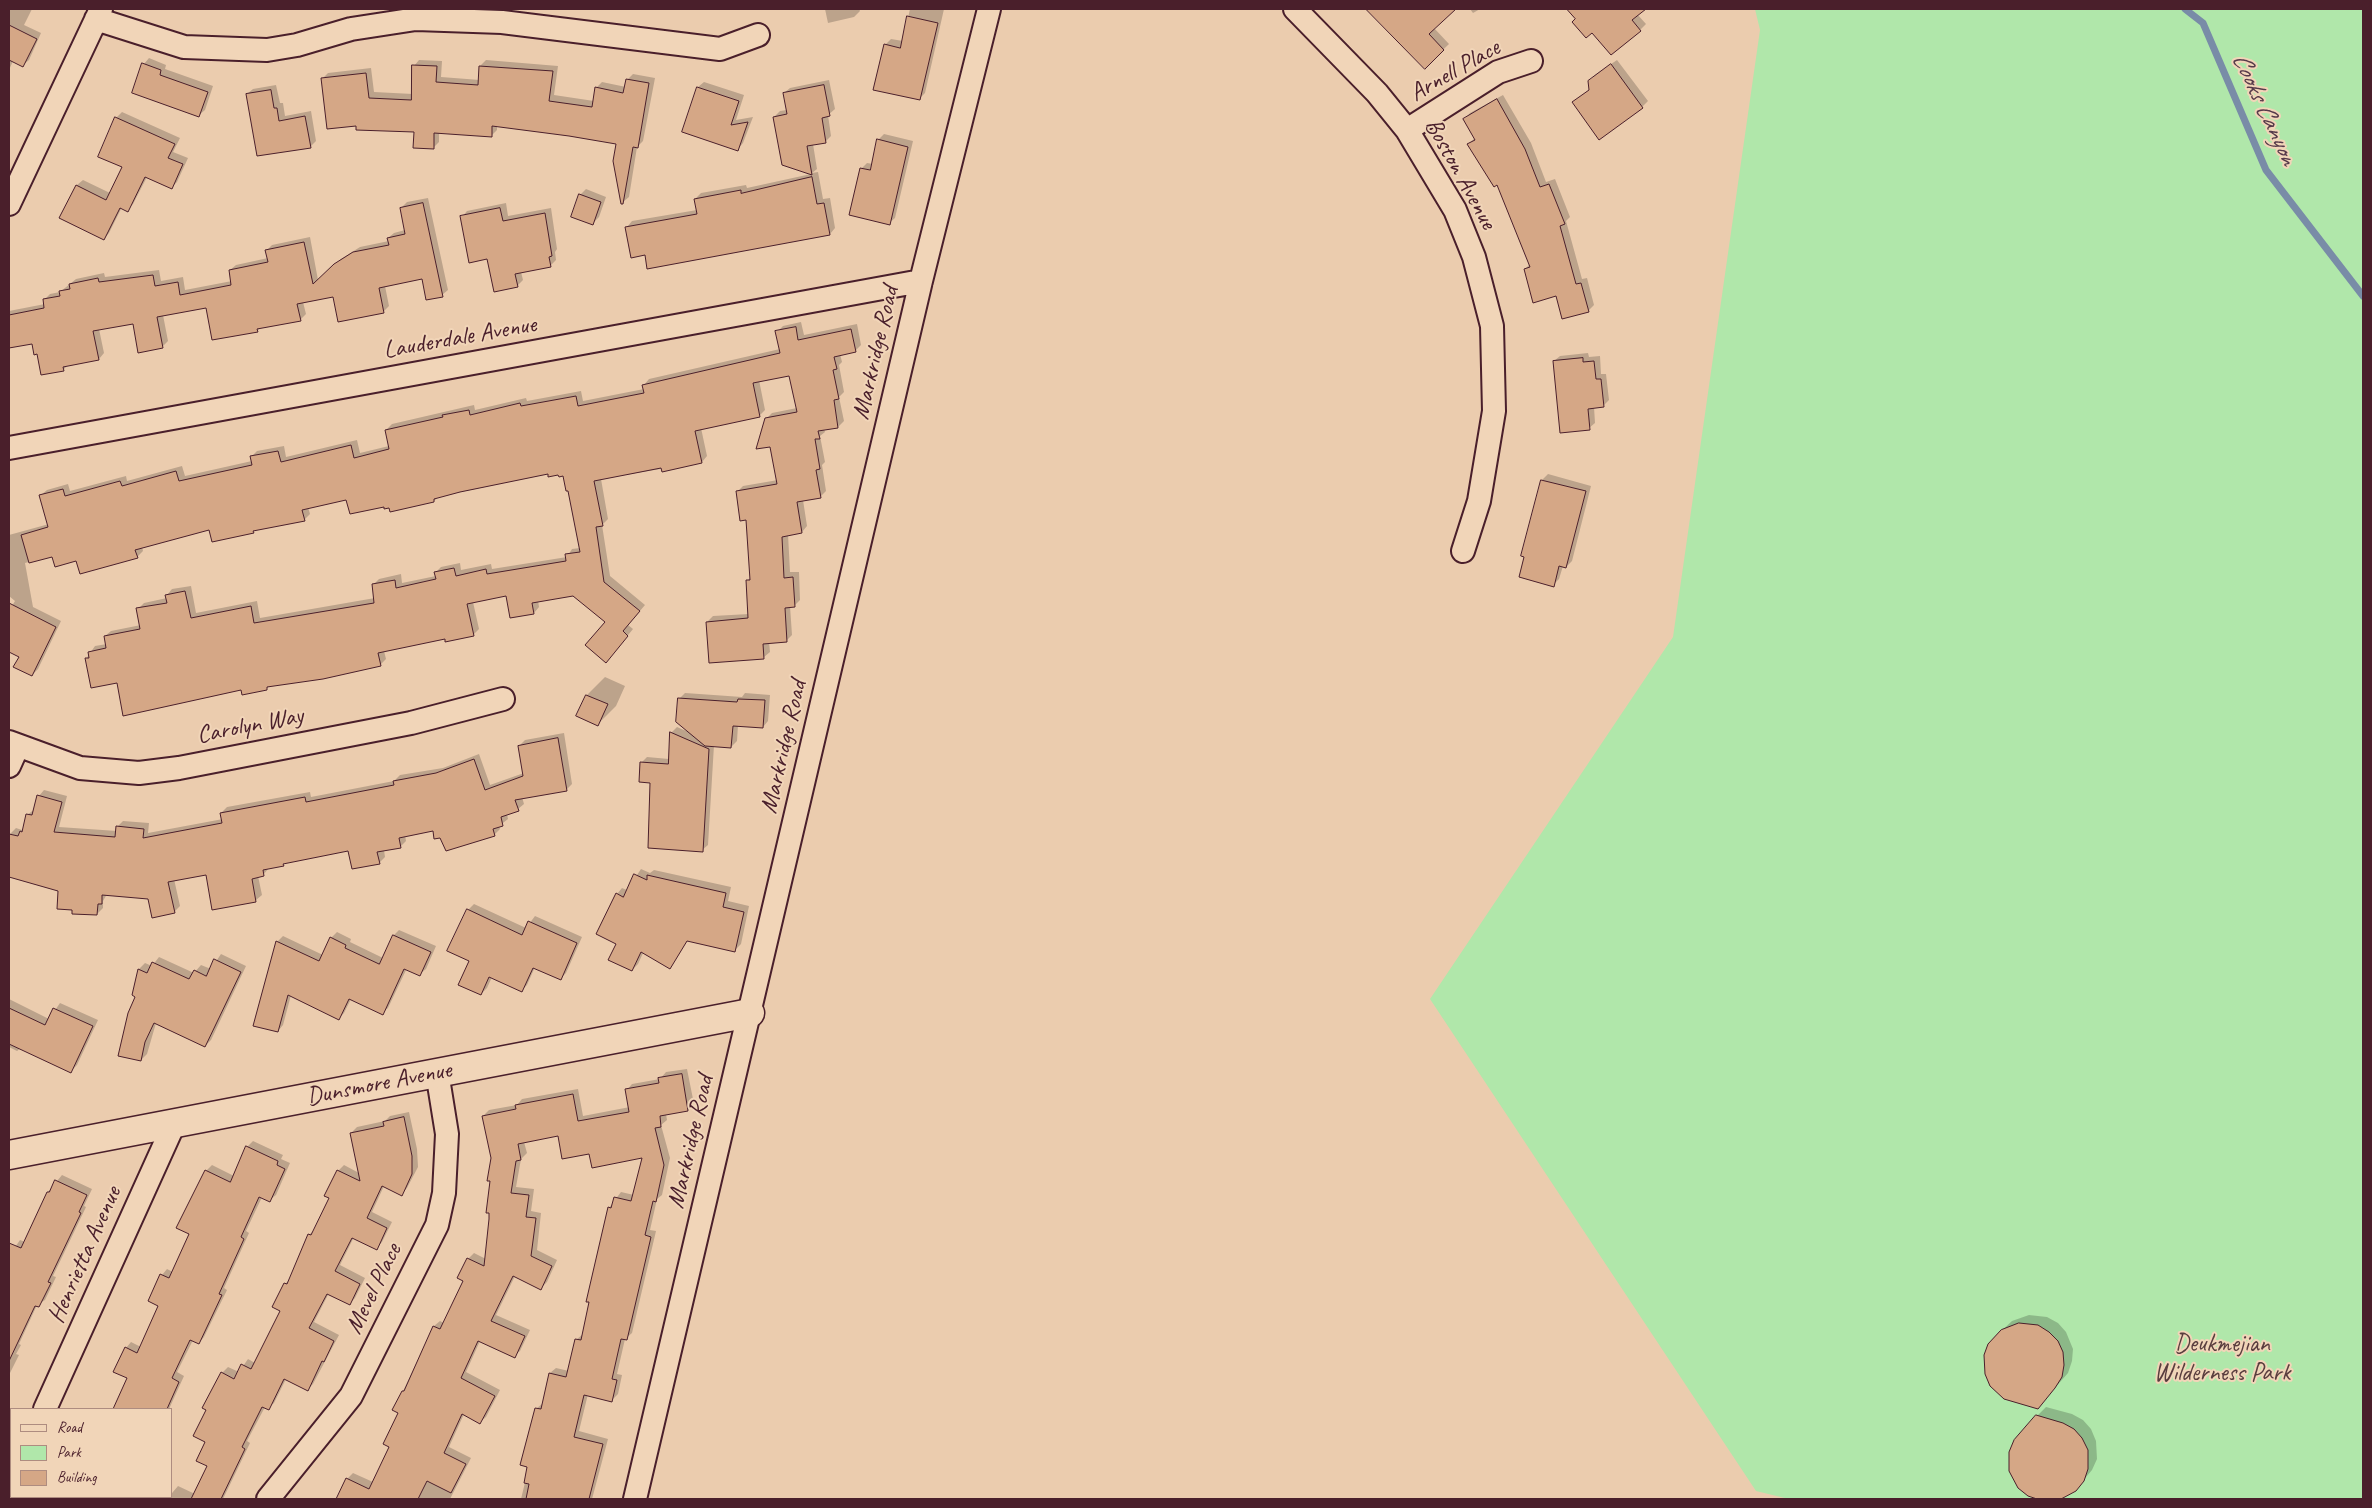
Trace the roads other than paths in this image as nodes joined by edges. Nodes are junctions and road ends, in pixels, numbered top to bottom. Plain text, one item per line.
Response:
1 (989, 9) edge
2 (1295, 9) edge
3 (98, 14) edge
4 (758, 35) dead end
5 (1531, 60) dead end
6 (1407, 130) junction
7 (9, 204) edge
8 (921, 281) junction
9 (9, 448) edge
10 (1463, 551) dead end
11 (503, 699) dead end
12 (12, 751) edge
13 (750, 1013) junction
14 (437, 1072) junction
15 (174, 1124) junction
16 (9, 1154) edge
17 (45, 1408) edge
18 (268, 1499) edge
19 (635, 1499) edge

1 - 8 street, Markridge Road
2 - 6 street, Boston Avenue
3 - 4 street
3 - 7 street
5 - 6 street, Arnell Place
6 - 10 street, Boston Avenue
8 - 9 street, Lauderdale Avenue
8 - 13 street, Markridge Road
11 - 12 street, Carolyn Way
13 - 14 street, Dunsmore Avenue
13 - 19 street, Markridge Road
14 - 15 street, Dunsmore Avenue
14 - 18 street, Mevel Place
15 - 16 street, Dunsmore Avenue
15 - 17 street, Henrietta Avenue

